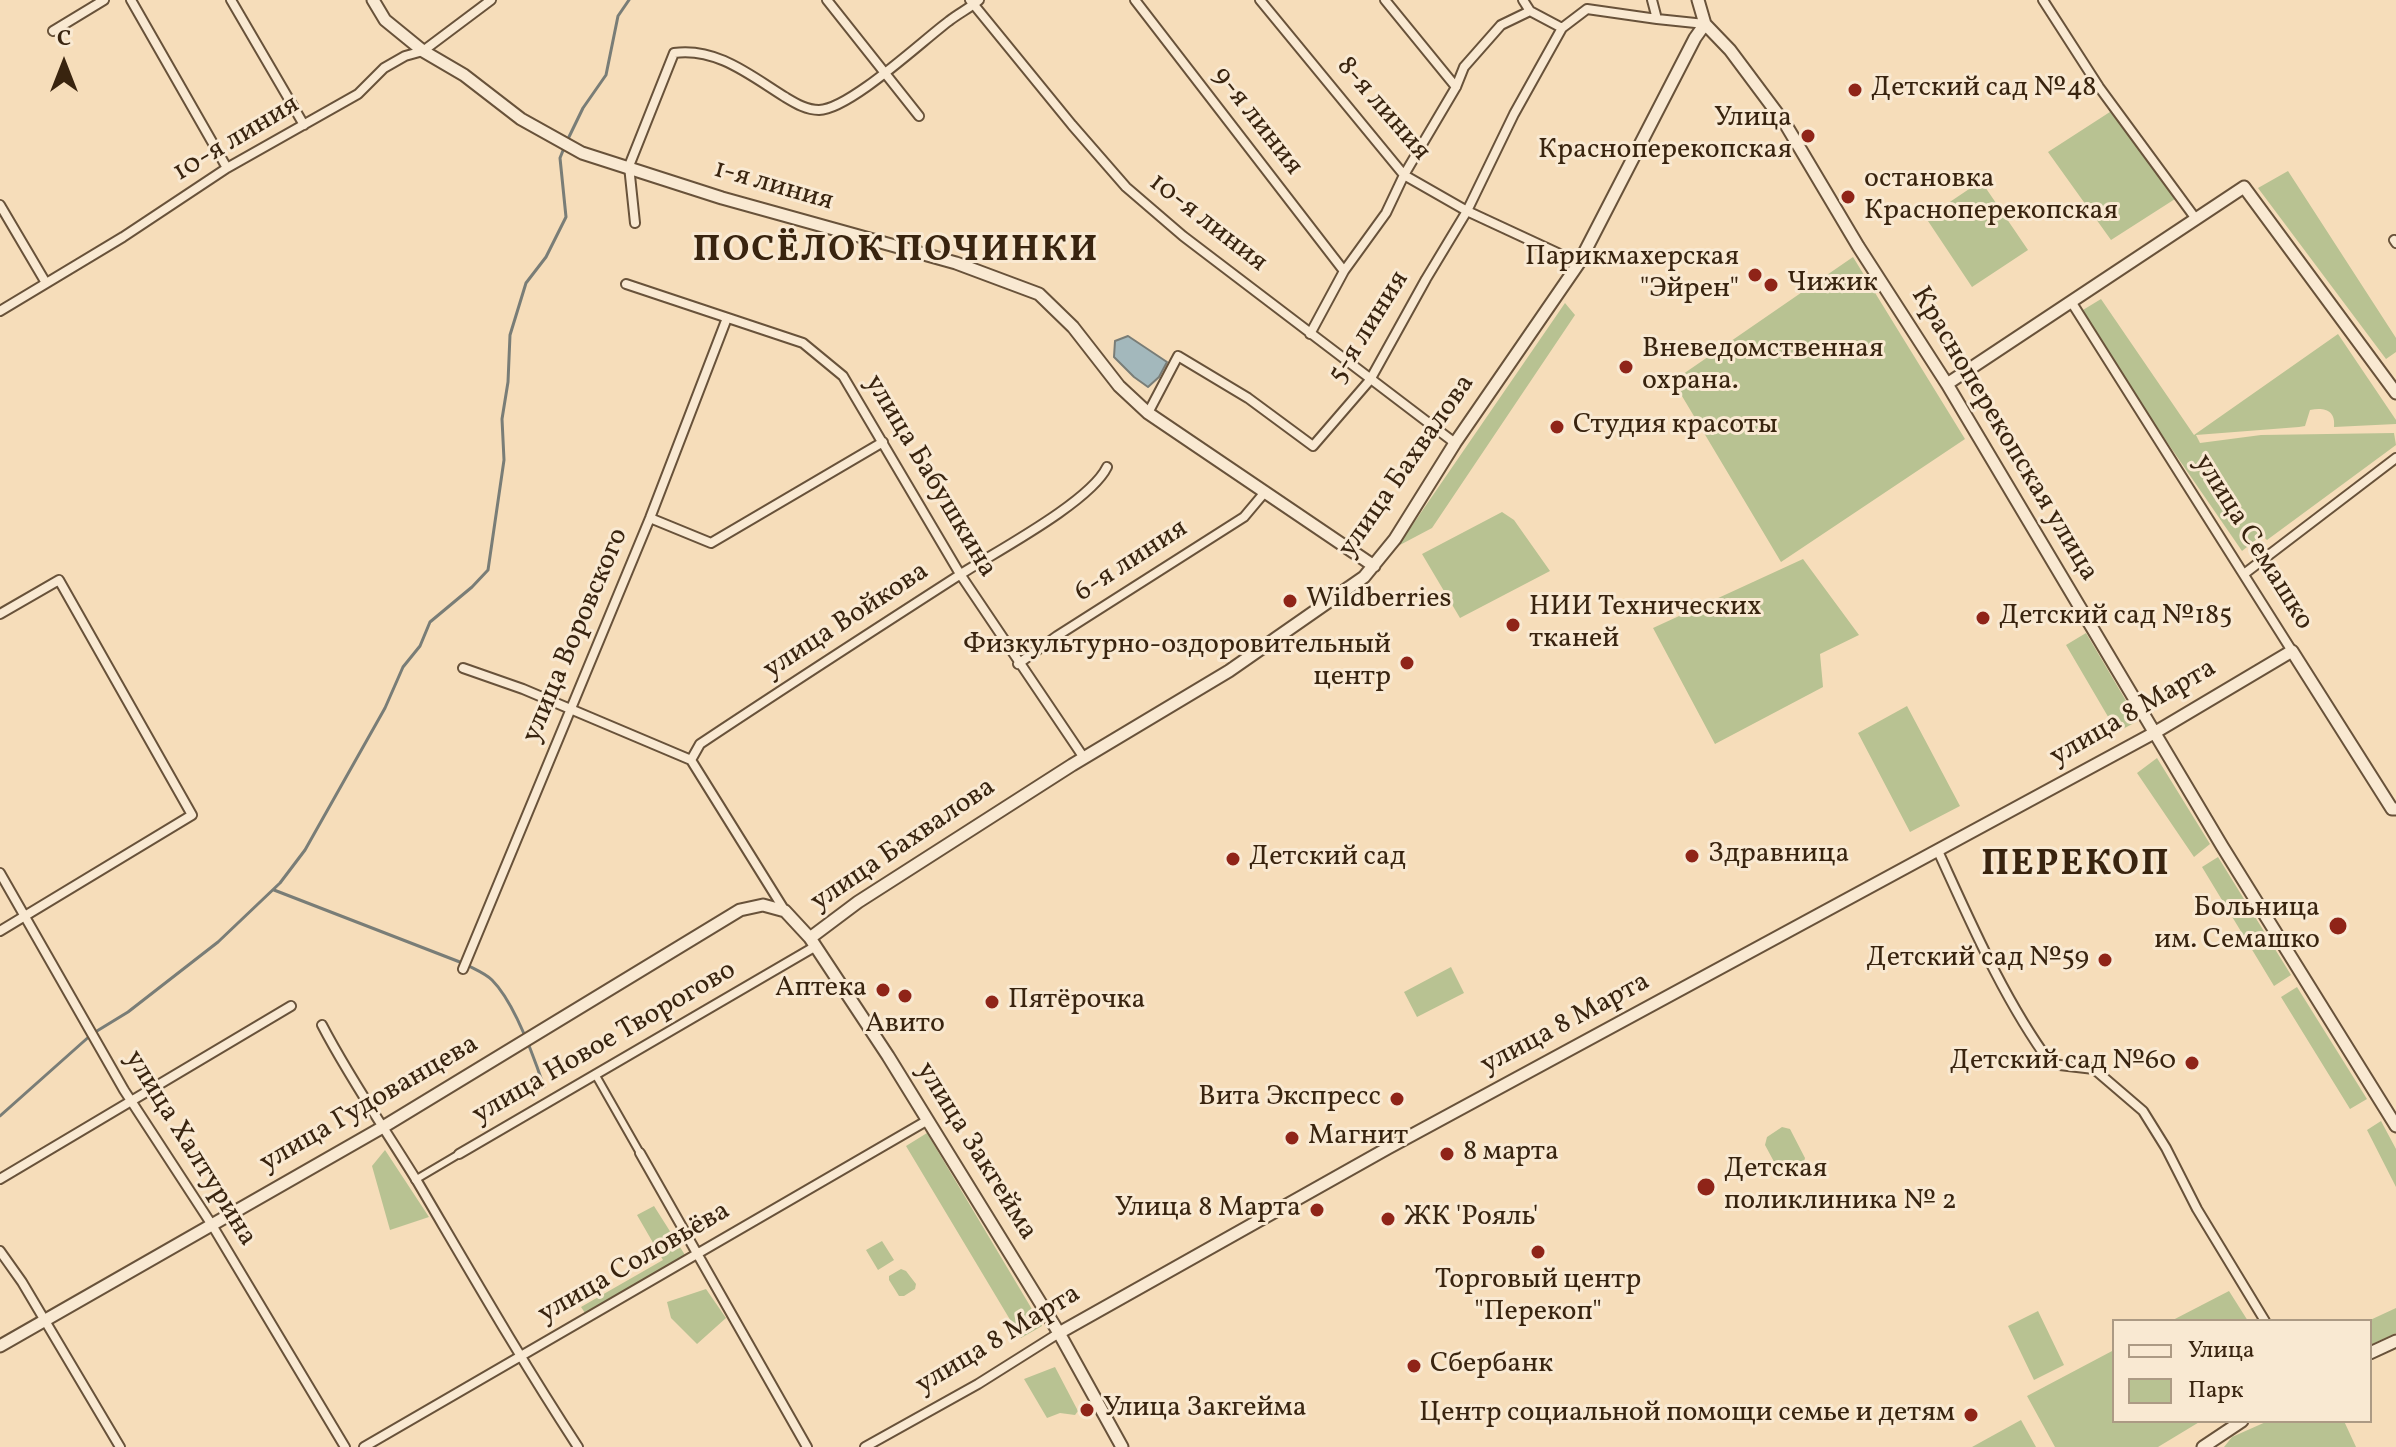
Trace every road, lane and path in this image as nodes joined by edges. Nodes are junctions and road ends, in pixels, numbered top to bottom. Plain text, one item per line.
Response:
1 (104, 0) edge
2 (131, 0) edge
3 (231, 0) edge
4 (373, 0) edge
5 (491, 0) edge
6 (827, 0) edge
7 (1135, 0) edge
8 (1260, 0) edge
9 (1385, 0) edge
10 (1523, 0) edge
11 (1652, 0) edge
12 (1698, 0) edge
13 (2043, 0) edge
14 (975, 1) edge
15 (1530, 11) junction
16 (1657, 19) junction
17 (1705, 24) junction
18 (1562, 28) junction
19 (53, 31) dead end
20 (423, 51) junction
21 (886, 72) junction
22 (1456, 87) junction
23 (919, 116) dead end
24 (304, 125) junction
25 (629, 166) junction
26 (227, 168) junction
27 (1404, 175) junction
28 (0, 205) edge
29 (1467, 211) junction
30 (2196, 219) junction
31 (635, 223) dead end
32 (1579, 263) junction
33 (1344, 271) junction
34 (46, 283) junction
35 (626, 284) dead end
36 (2072, 303) junction
37 (0, 311) edge
38 (727, 318) junction
39 (1310, 334) junction
40 (1370, 380) junction
41 (1947, 384) junction
42 (2396, 393) edge
43 (1148, 413) junction
44 (883, 442) junction
45 (1455, 443) junction
46 (2396, 458) edge
47 (1107, 467) dead end
48 (1265, 492) junction
49 (650, 518) junction
50 (1374, 566) junction
51 (960, 574) junction
52 (2244, 574) junction
53 (0, 614) edge
54 (2292, 651) junction
55 (1018, 664) junction
56 (463, 668) dead end
57 (570, 709) junction
58 (2154, 733) junction
59 (1084, 758) junction
60 (691, 760) junction
61 (2394, 809) edge
62 (1938, 851) junction
63 (0, 873) edge
64 (785, 911) junction
65 (24, 915) junction
66 (0, 931) edge
67 (813, 942) junction
68 (463, 969) dead end
69 (291, 1006) dead end
70 (322, 1025) dead end
71 (595, 1074) junction
72 (131, 1101) junction
73 (928, 1120) junction
74 (2396, 1126) edge
75 (383, 1127) junction
76 (640, 1153) joint
77 (459, 1154) joint
78 (0, 1179) edge
79 (415, 1180) junction
80 (212, 1225) junction
81 (0, 1251) edge
82 (697, 1254) junction
83 (2264, 1319) edge
84 (45, 1320) junction
85 (1059, 1333) junction
86 (2396, 1341) edge
87 (0, 1346) edge
88 (2372, 1352) edge
89 (519, 1356) junction
90 (2239, 1423) edge
91 (120, 1447) edge
92 (345, 1447) edge
93 (364, 1447) edge
94 (578, 1447) edge
95 (807, 1447) edge
96 (865, 1447) edge
97 (1122, 1447) edge
98 (2203, 1447) edge

1 - 19 street
2 - 26 street
3 - 24 street
4 - 20 street, 1-я линия
5 - 20 street, 10-я линия
6 - 21 street
7 - 33 street, 9-я линия
8 - 27 street, 8-я линия
9 - 22 street
10 - 15 street
11 - 16 street
12 - 17 street
13 - 30 street
14 - 21 street
14 - 39 street, 10-я линия
15 - 18 street
15 - 22 street
16 - 17 street
16 - 18 street
17 - 32 street, улица Бахвалова
17 - 41 street, Красноперекопская улица
18 - 29 street, 5-я линия
20 - 24 street, 10-я линия
20 - 25 street, 1-я линия
21 - 23 street
21 - 25 street
22 - 27 street
24 - 26 street, 10-я линия
25 - 31 street
25 - 43 street, 1-я линия
26 - 34 street, 10-я линия
27 - 29 street, 8-я линия
27 - 33 street
28 - 34 street
29 - 32 street, 8-я линия
29 - 40 street, 5-я линия
30 - 36 street
30 - 42 street
32 - 45 street, улица Бахвалова
33 - 39 street
34 - 37 street, 10-я линия
35 - 38 street, улица Бабушкина
36 - 41 street
36 - 52 street, улица Семашко
38 - 44 street, улица Бабушкина
38 - 49 street, улица Воровского
39 - 40 street, 10-я линия
40 - 43 street, 5-я линия
40 - 45 street, 10-я линия
41 - 58 street, Красноперекопская улица
43 - 48 street, 1-я линия
44 - 49 street
44 - 51 street, улица Бабушкина
45 - 50 street, улица Бахвалова
46 - 52 street
47 - 51 street, улица Войкова
48 - 50 street, 1-я линия
48 - 55 street, 6-я линия
49 - 57 street, улица Воровского
50 - 59 street, улица Бахвалова
51 - 55 street, улица Бабушкина
51 - 60 street, улица Войкова
52 - 54 street, улица Семашко
53 - 65 street
54 - 58 street, улица 8 Марта
54 - 61 street, улица Семашко
55 - 59 street, улица Бабушкина
56 - 57 street
57 - 60 street
57 - 68 street, улица Воровского
58 - 62 street, улица 8 Марта
58 - 74 street, Красноперекопская улица
59 - 67 street, улица Бахвалова
60 - 64 street
62 - 83 street
62 - 85 street, улица 8 Марта
63 - 65 street, улица Халтурина
64 - 67 street, улица Закгейма
64 - 75 street, улица Гудованцева
65 - 66 street
65 - 72 street, улица Халтурина
67 - 71 street, улица Новое Творогово
67 - 73 street, улица Закгейма
69 - 72 street
70 - 75 street
71 - 76 street
71 - 77 street, улица Новое Творогово
72 - 78 street
72 - 80 street, улица Халтурина
73 - 82 street, улица Соловьёва
73 - 85 street, улица Закгейма
75 - 79 street
75 - 80 street, улица Гудованцева
76 - 82 street
77 - 79 street, улица Новое Творогово
79 - 89 street
80 - 84 street, улица Гудованцева
80 - 92 street, улица Халтурина
81 - 84 street
82 - 89 street, улица Соловьёва
82 - 95 street
84 - 87 street, улица Гудованцева
84 - 91 street
85 - 96 street, улица 8 Марта
85 - 97 street, улица Закгейма
86 - 88 street
89 - 93 street, улица Соловьёва
89 - 94 street
90 - 98 street

